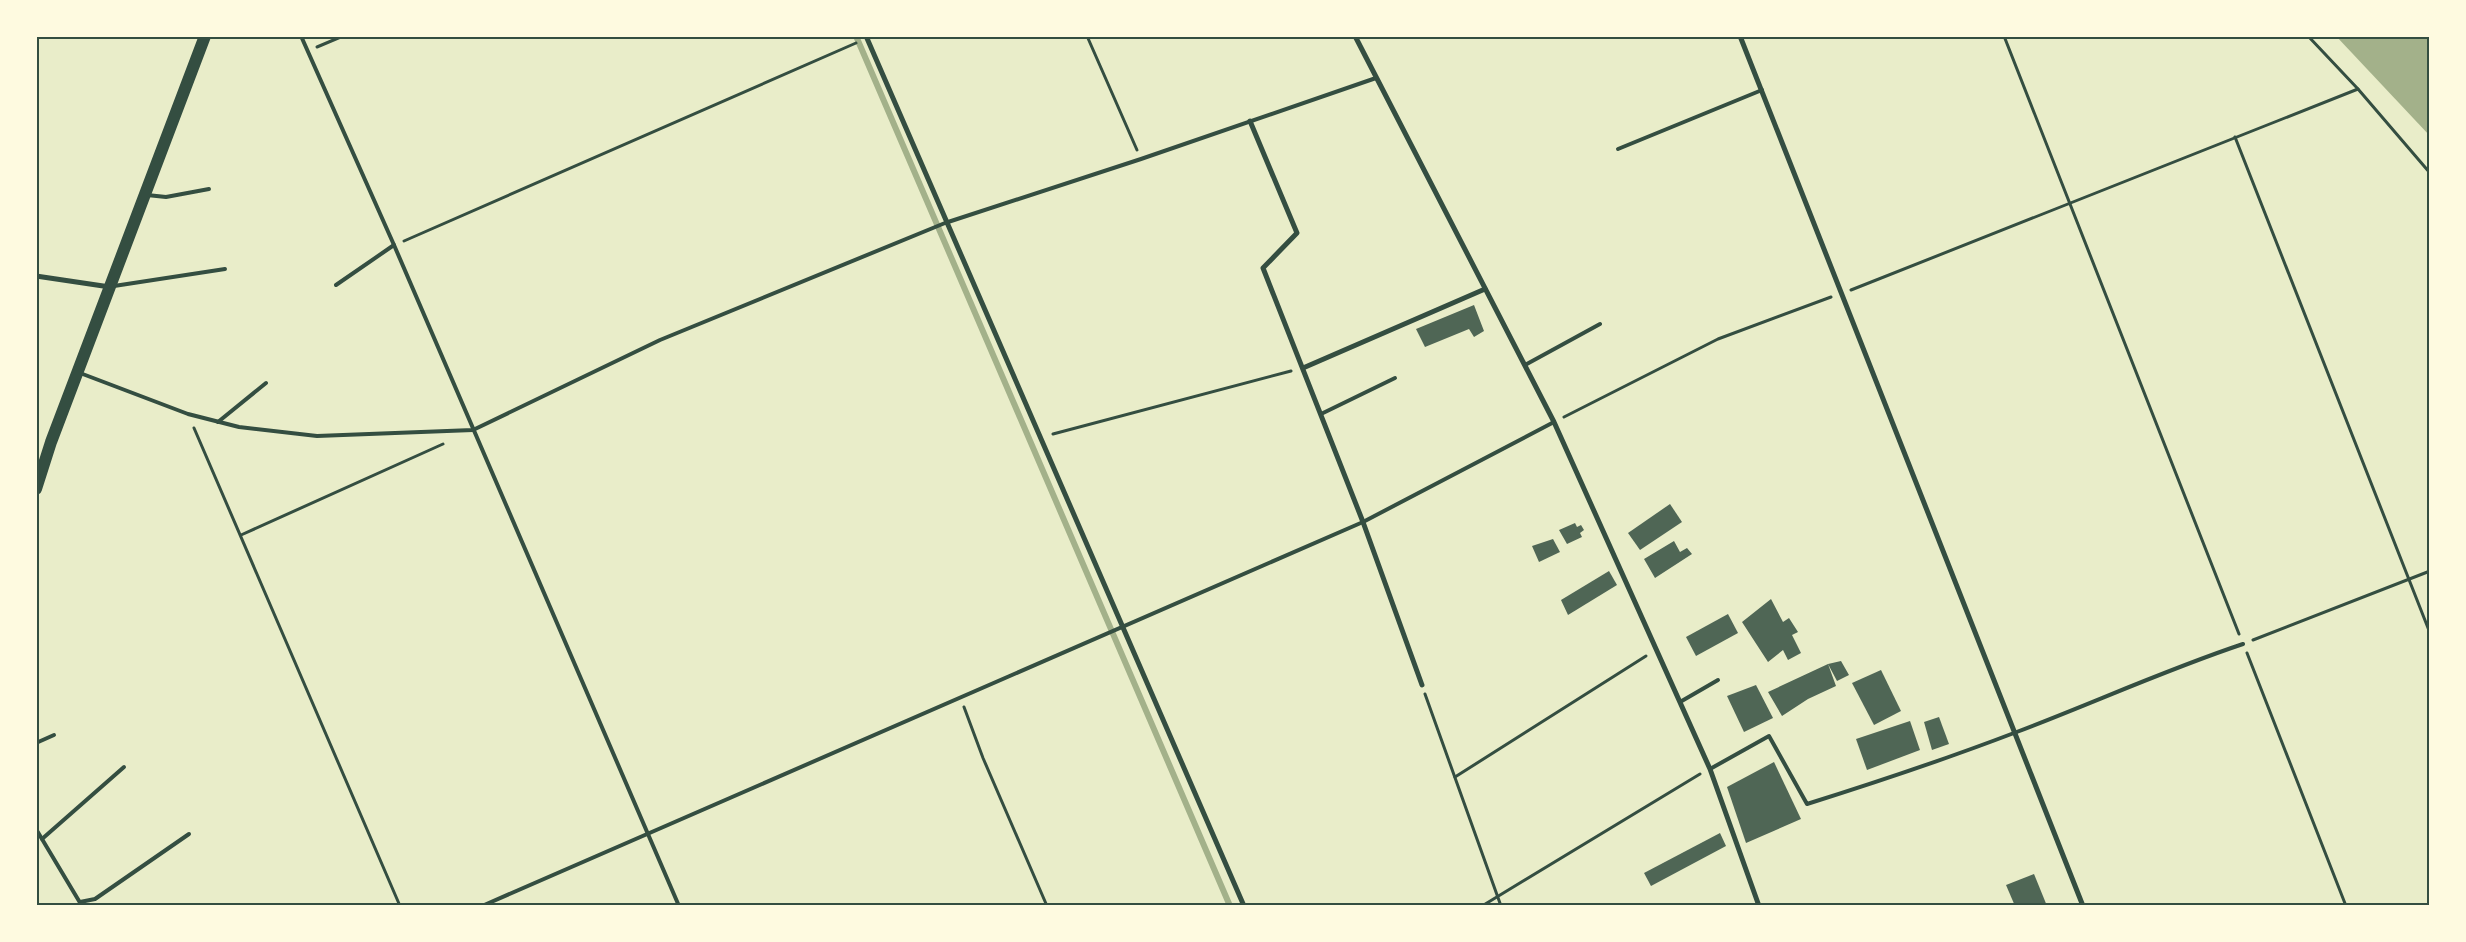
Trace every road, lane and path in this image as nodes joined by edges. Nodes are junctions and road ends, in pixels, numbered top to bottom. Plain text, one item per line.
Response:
1 (205, 36) edge
2 (301, 36) edge
3 (343, 36) edge
4 (1087, 36) edge
5 (1355, 36) edge
6 (1740, 36) edge
7 (2004, 36) edge
8 (2308, 36) edge
9 (866, 37) edge
10 (308, 52) junction
11 (1376, 78) junction
12 (2358, 89) junction
13 (1762, 90) junction
14 (1250, 121) junction
15 (2235, 138) junction
16 (1618, 149) dead end
17 (1142, 159) junction
18 (2430, 173) edge
19 (209, 189) dead end
20 (145, 195) junction
21 (2070, 202) junction
22 (945, 223) junction
23 (394, 245) junction
24 (225, 269) dead end
25 (36, 276) edge
26 (336, 285) dead end
27 (110, 287) junction
28 (1485, 288) junction
29 (1842, 294) junction
30 (1600, 324) dead end
31 (1525, 365) junction
32 (1303, 368) junction
33 (78, 372) junction
34 (1394, 378) dead end
35 (266, 382) dead end
36 (188, 414) junction
37 (1321, 414) junction
38 (218, 422) junction
39 (1554, 422) junction
40 (473, 430) junction
41 (1040, 437) junction
42 (447, 442) dead end
43 (36, 489) edge
44 (1364, 522) junction
45 (241, 535) junction
46 (2430, 571) edge
47 (2409, 579) junction
48 (1122, 627) junction
49 (2430, 633) edge
50 (2243, 644) junction
51 (1656, 650) junction
52 (1718, 680) dead end
53 (1422, 685) joint
54 (960, 698) junction
55 (1680, 702) junction
56 (2016, 733) junction
57 (54, 735) dead end
58 (36, 743) edge
59 (124, 767) dead end
60 (1710, 768) junction
61 (1455, 777) junction
62 (36, 829) edge
63 (648, 833) junction
64 (190, 834) dead end
65 (42, 839) junction
66 (1497, 897) junction
67 (81, 904) edge
68 (400, 906) edge
69 (482, 906) edge
70 (679, 906) edge
71 (1048, 906) edge
72 (1244, 906) edge
73 (1482, 906) edge
74 (1501, 906) edge
75 (1759, 906) edge
76 (2083, 906) edge
77 (2346, 906) edge

1 - 20 main road
2 - 10 lane
3 - 10 path
4 - 17 path
5 - 11 street
6 - 13 street
7 - 21 path
8 - 12 path
9 - 22 street
9 - 23 path
10 - 23 lane
11 - 14 lane
11 - 28 street
12 - 15 path
12 - 18 path
13 - 16 lane
13 - 29 street
14 - 17 lane
14 - 32 street
15 - 21 path
15 - 47 path
17 - 22 lane
19 - 20 lane
20 - 27 main road
21 - 29 path
21 - 50 path
22 - 40 lane
22 - 41 street
23 - 26 lane
23 - 40 lane
24 - 27 lane
25 - 27 street
27 - 33 main road
28 - 31 street
28 - 32 street
29 - 39 path
29 - 56 street
30 - 31 lane
31 - 39 street
32 - 37 street
32 - 41 path
33 - 36 lane
33 - 43 main road
34 - 37 lane
35 - 38 lane
36 - 38 lane
36 - 45 path
37 - 44 street
38 - 40 lane
39 - 44 lane
39 - 51 street
40 - 63 lane
41 - 48 street
42 - 45 path
44 - 48 lane
44 - 53 street
45 - 68 path
46 - 47 path
47 - 49 path
47 - 50 path
48 - 54 lane
48 - 72 street
50 - 56 lane
50 - 77 path
51 - 55 street
51 - 61 path
52 - 55 lane
53 - 61 path
54 - 63 lane
54 - 71 path
55 - 60 street
56 - 60 lane
56 - 76 street
57 - 58 lane
59 - 65 lane
60 - 66 path
60 - 75 street
61 - 66 path
62 - 65 lane
63 - 69 lane
63 - 70 lane
64 - 67 lane
65 - 67 lane
66 - 73 path
66 - 74 path

